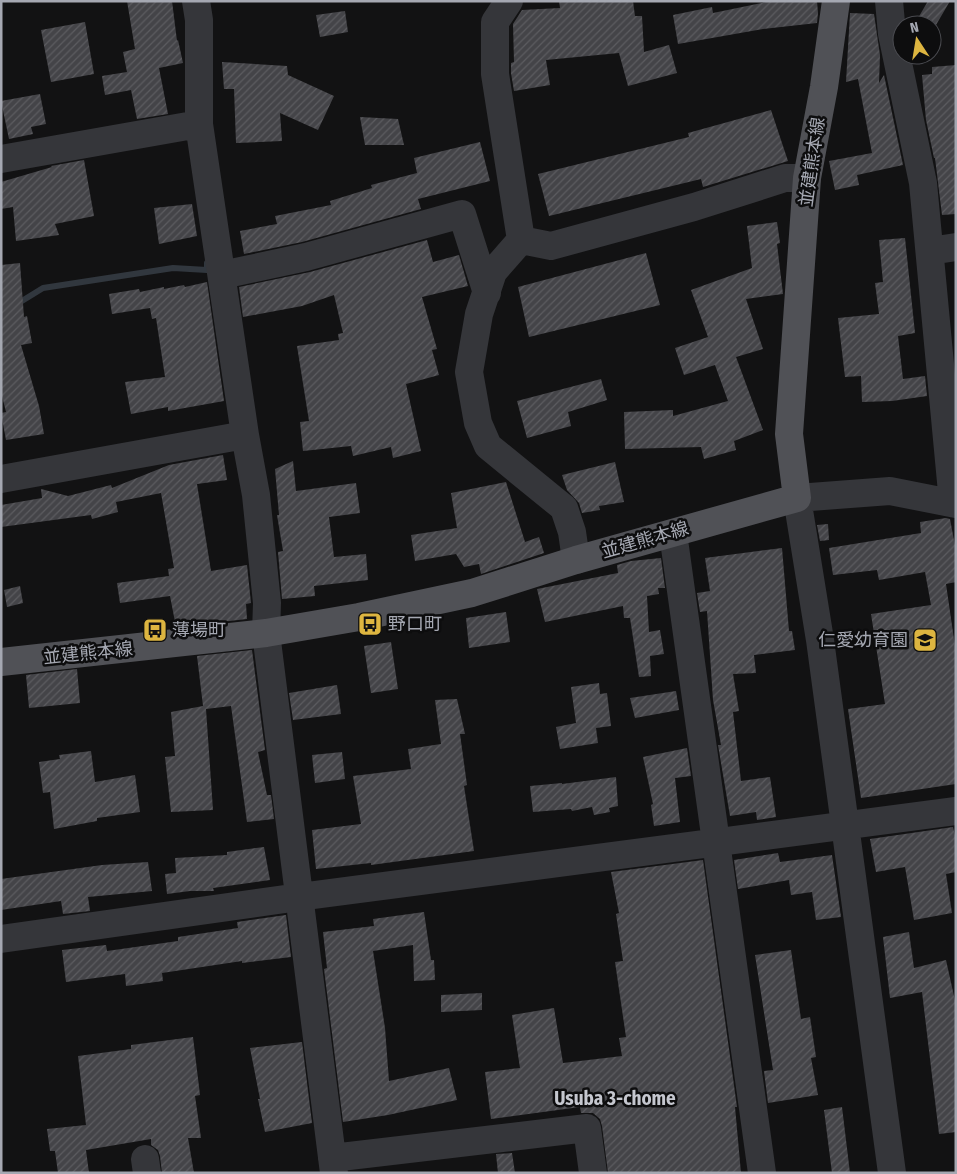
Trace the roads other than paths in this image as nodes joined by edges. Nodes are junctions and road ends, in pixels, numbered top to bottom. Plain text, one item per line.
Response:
1 (196, 1) edge
2 (509, 1) edge
3 (836, 1) edge
4 (888, 1) edge
5 (200, 124) junction
6 (1, 159) edge
7 (807, 178) junction
8 (521, 240) junction
9 (943, 249) edge
10 (222, 274) junction
11 (486, 293) junction
12 (245, 435) junction
13 (1, 479) edge
14 (797, 498) junction
15 (955, 504) edge
16 (673, 532) junction
17 (576, 560) junction
18 (266, 633) junction
19 (1, 662) edge
20 (956, 811) edge
21 (844, 826) junction
22 (717, 841) junction
23 (299, 897) junction
24 (1, 939) edge
25 (333, 1166) edge
26 (593, 1173) edge
27 (762, 1173) edge
28 (892, 1173) edge

1 - 5 street
2 - 8 street
3 - 7 main road, 並建熊本線
4 - 9 street
5 - 6 street
5 - 10 street
7 - 8 street
7 - 14 main road, 並建熊本線
8 - 11 street
9 - 15 street
10 - 11 street
10 - 12 street
11 - 17 street
12 - 13 street
12 - 18 street
14 - 15 street
14 - 16 main road, 並建熊本線
14 - 21 street
16 - 17 main road, 並建熊本線
16 - 22 street
17 - 18 main road, 並建熊本線
18 - 19 main road, 並建熊本線
18 - 23 street
20 - 21 street
21 - 22 street
21 - 28 street
22 - 23 street
22 - 27 street
23 - 24 street
23 - 25 street
25 - 26 street

